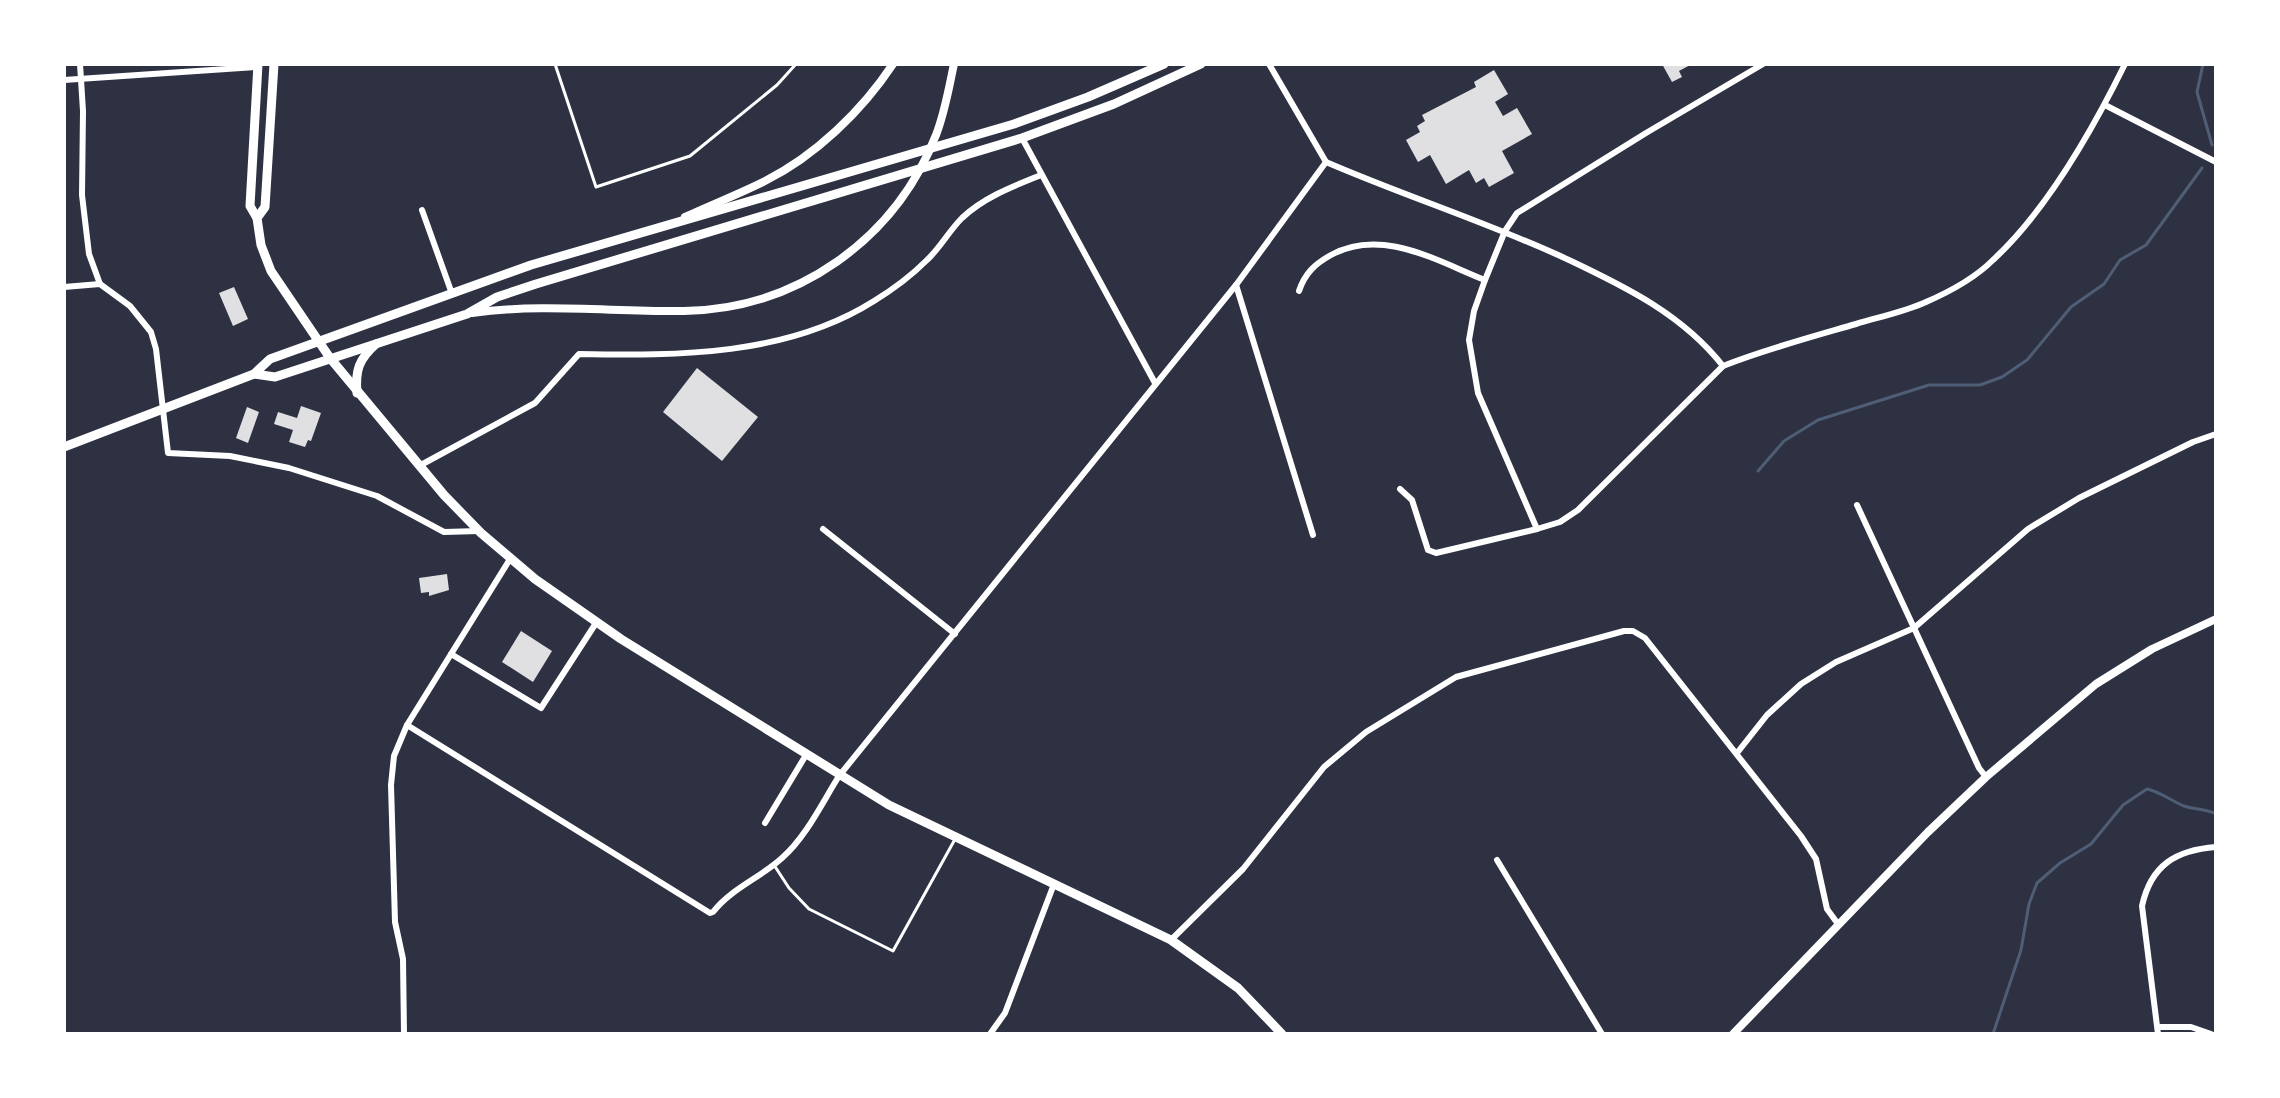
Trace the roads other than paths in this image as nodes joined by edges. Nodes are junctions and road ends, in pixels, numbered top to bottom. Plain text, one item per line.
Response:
1 (80, 64) edge
2 (555, 64) edge
3 (796, 64) edge
4 (893, 64) edge
5 (954, 64) edge
6 (1164, 64) edge
7 (1201, 64) edge
8 (1269, 64) edge
9 (1763, 64) edge
10 (2125, 64) edge
11 (273, 65) edge
12 (258, 66) edge
13 (83, 79) junction
14 (64, 80) edge
15 (2105, 105) junction
16 (1022, 138) junction
17 (1326, 162) junction
18 (2216, 162) edge
19 (1041, 175) junction
20 (422, 210) dead end
21 (257, 218) junction
22 (667, 225) junction
23 (1505, 231) junction
24 (1485, 280) junction
25 (100, 284) junction
26 (1236, 285) junction
27 (64, 287) edge
28 (451, 291) junction
29 (1299, 291) dead end
30 (467, 314) junction
31 (380, 341) junction
32 (317, 342) junction
33 (330, 358) junction
34 (1723, 366) junction
35 (254, 374) junction
36 (1155, 383) junction
37 (357, 393) junction
38 (163, 409) junction
39 (2216, 434) edge
40 (64, 447) edge
41 (419, 466) junction
42 (1400, 489) dead end
43 (1857, 505) dead end
44 (823, 529) dead end
45 (1537, 529) junction
46 (479, 531) junction
47 (1313, 535) dead end
48 (510, 559) junction
49 (2216, 619) edge
50 (596, 623) junction
51 (1914, 628) junction
52 (955, 634) junction
53 (451, 654) junction
54 (407, 725) junction
55 (1737, 753) junction
56 (806, 755) junction
57 (839, 776) junction
58 (1986, 777) junction
59 (765, 823) dead end
60 (955, 839) junction
61 (2216, 847) edge
62 (1497, 860) dead end
63 (774, 865) junction
64 (1054, 884) junction
65 (1838, 924) junction
66 (1171, 940) junction
67 (2158, 1031) edge
68 (404, 1034) edge
69 (990, 1034) edge
70 (1282, 1034) edge
71 (1602, 1034) edge
72 (1733, 1034) edge
73 (2211, 1034) edge

1 - 13 street
2 - 3 lane
4 - 22 main road
5 - 30 main road
6 - 22 main road
7 - 16 main road
8 - 17 street
9 - 23 street
10 - 15 street
11 - 21 main road
12 - 13 street
12 - 21 main road
13 - 14 street
13 - 25 street
15 - 18 street
15 - 34 street
16 - 19 street
16 - 30 main road
17 - 23 street
17 - 26 street
19 - 36 street
19 - 41 street
20 - 28 street
21 - 32 main road
22 - 28 main road
23 - 24 street
23 - 34 street
24 - 29 street
24 - 45 street
25 - 27 street
25 - 38 street
26 - 36 street
26 - 47 street
28 - 32 main road
30 - 31 main road
31 - 33 main road
31 - 37 main road
32 - 33 main road
32 - 35 main road
33 - 35 main road
33 - 37 main road
34 - 45 street
35 - 38 main road
36 - 52 street
37 - 41 main road
38 - 40 main road
38 - 46 street
39 - 51 street
41 - 46 main road
42 - 45 street
43 - 51 street
44 - 52 street
46 - 48 main road
48 - 50 main road
48 - 53 street
49 - 58 main road
50 - 53 street
50 - 56 main road
51 - 55 street
51 - 58 street
52 - 57 street
53 - 54 street
54 - 63 street
54 - 68 street
55 - 65 street
55 - 66 street
56 - 57 main road
56 - 59 street
57 - 60 main road
57 - 63 street
58 - 65 main road
60 - 63 lane
60 - 64 main road
61 - 67 street
62 - 71 street
64 - 66 main road
64 - 69 street
65 - 72 main road
66 - 70 main road
67 - 73 street

